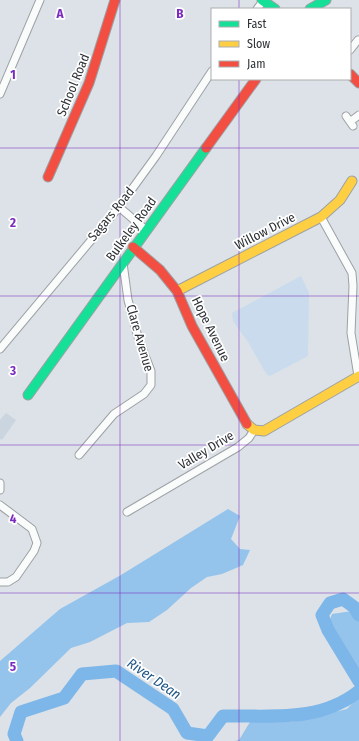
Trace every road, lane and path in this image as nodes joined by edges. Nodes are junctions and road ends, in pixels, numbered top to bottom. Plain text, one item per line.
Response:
1 (40, 0) edge
2 (114, 0) edge
3 (263, 0) edge
4 (326, 0) edge
5 (274, 8) edge
6 (312, 8) edge
7 (358, 40) edge
8 (351, 49) edge
9 (211, 73) edge
10 (351, 75) edge
11 (255, 80) edge
12 (359, 83) edge
13 (0, 94) edge
14 (359, 115) edge
15 (350, 121) dead end
16 (48, 177) dead end
17 (352, 181) dead end
18 (119, 207) junction
19 (321, 217) junction
20 (146, 230) junction
21 (133, 247) junction
22 (123, 262) junction
23 (177, 291) junction
24 (0, 349) edge
25 (359, 376) edge
26 (28, 395) dead end
27 (254, 430) junction
28 (79, 455) dead end
29 (0, 483) edge
30 (0, 490) edge
31 (0, 505) edge
32 (127, 512) dead end
33 (0, 582) edge

1 - 13 street
2 - 16 street, School Road
3 - 5 street
4 - 6 street
7 - 8 street
9 - 18 street, Sagars Road
10 - 12 street
11 - 20 street, Bulkeley Road
14 - 15 street
17 - 19 street, Willow Drive
18 - 20 street
18 - 24 street, Sagars Road
19 - 23 street, Willow Drive
19 - 25 street
20 - 21 street, Bulkeley Road
21 - 22 street, Bulkeley Road
21 - 23 street, Hope Avenue
22 - 26 street, Bulkeley Road
22 - 28 street, Clare Avenue
23 - 27 street, Hope Avenue
25 - 27 street
27 - 32 street, Valley Drive
29 - 30 street
31 - 33 street

